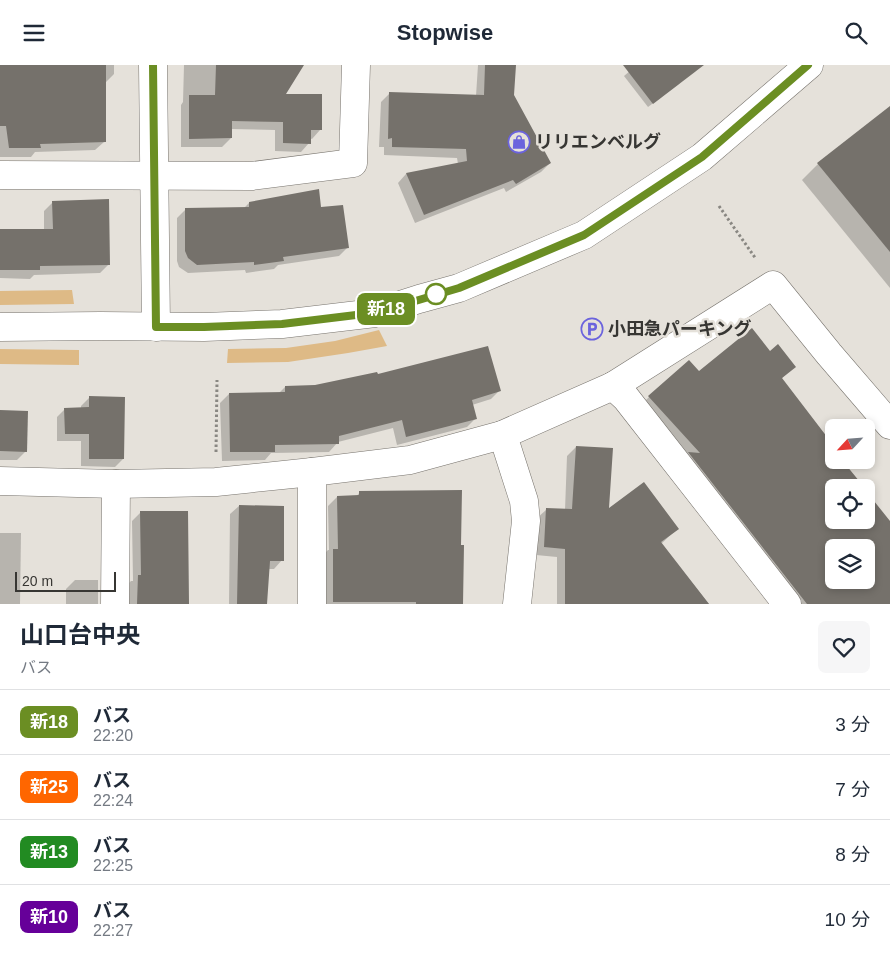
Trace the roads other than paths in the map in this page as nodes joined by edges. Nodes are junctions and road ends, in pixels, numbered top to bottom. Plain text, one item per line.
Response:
1 (153, 65) edge
2 (356, 65) edge
3 (808, 65) edge
4 (0, 175) edge
5 (154, 176) junction
6 (0, 327) edge
7 (156, 327) junction
8 (613, 386) junction
9 (890, 425) edge
10 (502, 435) junction
11 (312, 472) junction
12 (0, 481) edge
13 (116, 484) junction
14 (115, 604) edge
15 (312, 604) edge
16 (517, 604) edge
17 (787, 604) edge

1 - 5 street
2 - 5 street
3 - 7 street
4 - 5 street
5 - 7 street
6 - 7 street
8 - 9 street
8 - 10 street
8 - 17 street
10 - 11 street
10 - 16 street
11 - 13 street
11 - 15 street
12 - 13 street
13 - 14 street

